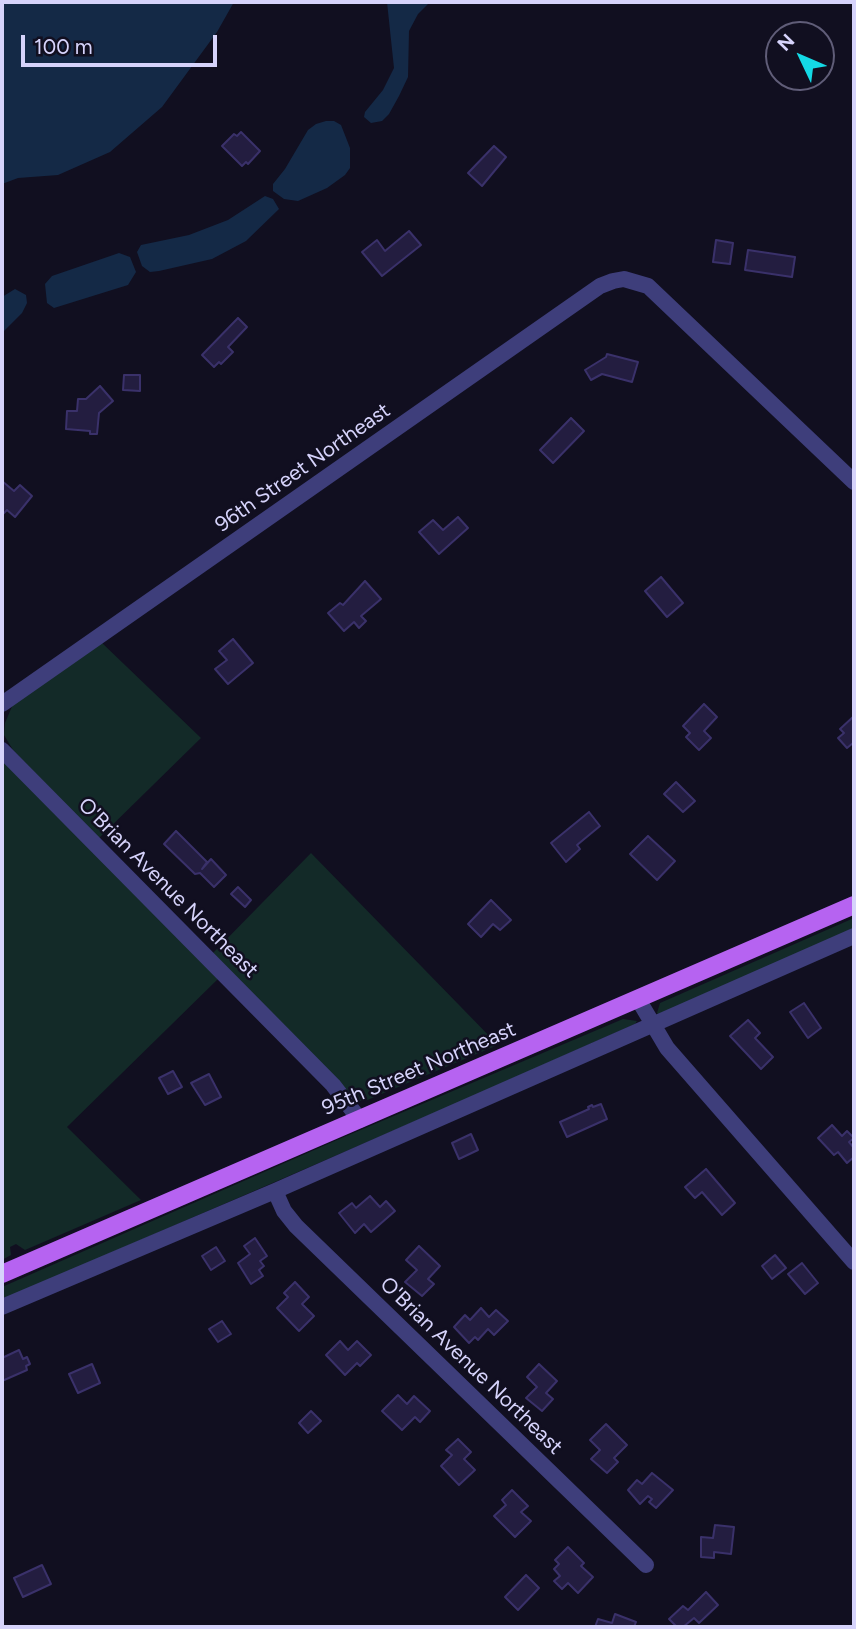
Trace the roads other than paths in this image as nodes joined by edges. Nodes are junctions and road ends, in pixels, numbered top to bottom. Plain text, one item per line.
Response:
1 (854, 482) edge
2 (2, 704) edge
3 (2, 750) edge
4 (854, 905) edge
5 (854, 936) edge
6 (638, 999) junction
7 (653, 1026) junction
8 (360, 1120) junction
9 (275, 1191) junction
10 (854, 1262) edge
11 (2, 1274) edge
12 (2, 1307) edge
13 (646, 1565) dead end

1 - 2 street, 96th Street Northeast
3 - 8 street, O'Brian Avenue Northeast
4 - 6 main road, 95th Street Northeast
5 - 7 street
6 - 7 street
6 - 8 main road, 95th Street Northeast
7 - 9 street
7 - 10 street
8 - 11 main road, 95th Street Northeast
9 - 12 street
9 - 13 street, O'Brian Avenue Northeast

